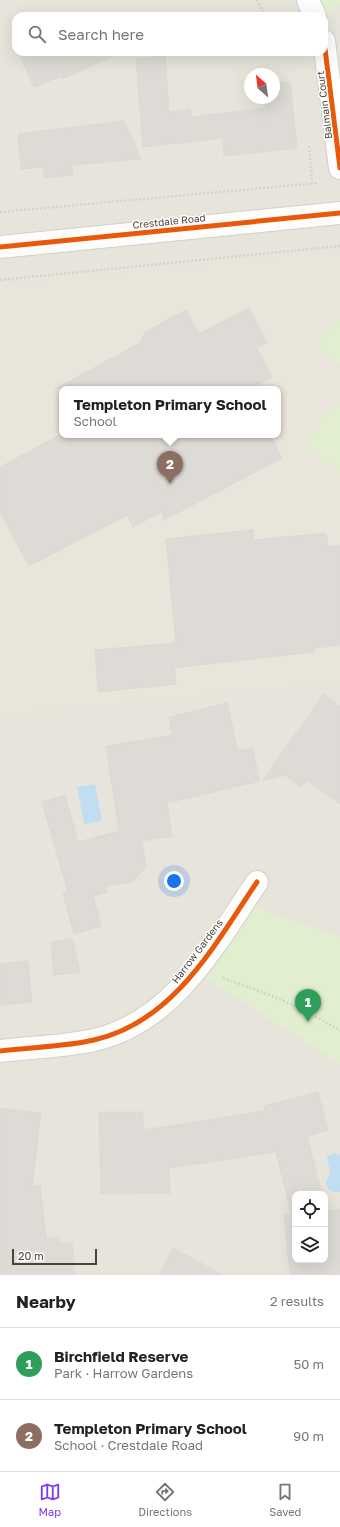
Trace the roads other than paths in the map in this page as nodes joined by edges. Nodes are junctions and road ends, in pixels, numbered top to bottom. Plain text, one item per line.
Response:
1 (308, 0) edge
2 (314, 12) edge
3 (326, 56) edge
4 (340, 168) edge
5 (340, 213) edge
6 (0, 247) edge
7 (257, 882) dead end
8 (0, 1051) edge

1 - 2 street
3 - 4 street, Balmain Court
5 - 6 street, Crestdale Road
7 - 8 street, Harrow Gardens

